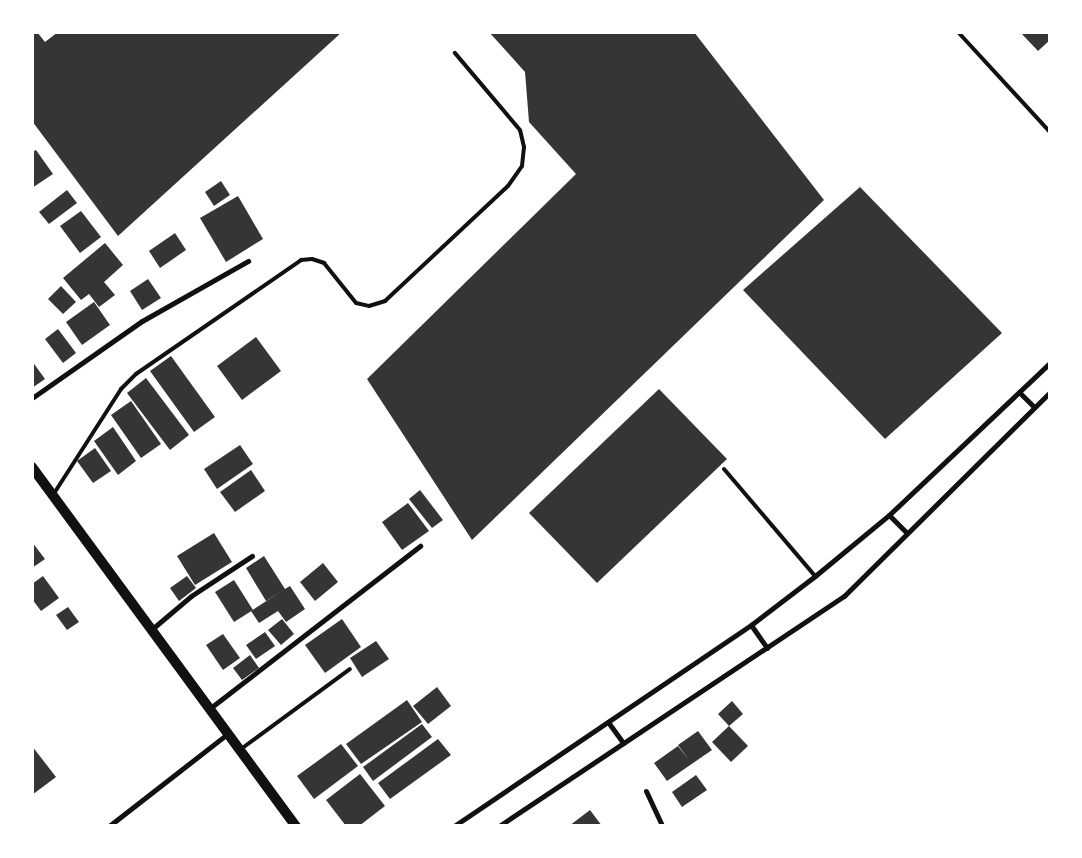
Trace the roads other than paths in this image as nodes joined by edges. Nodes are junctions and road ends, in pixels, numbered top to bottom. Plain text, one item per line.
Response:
1 (958, 32) edge
2 (455, 52) dead end
3 (1050, 132) edge
4 (248, 261) dead end
5 (1050, 363) edge
6 (1019, 392) junction
7 (1050, 392) edge
8 (32, 398) edge
9 (1034, 407) junction
10 (32, 467) edge
11 (724, 469) dead end
12 (52, 496) junction
13 (889, 515) junction
14 (907, 533) junction
15 (420, 546) dead end
16 (252, 556) dead end
17 (815, 576) junction
18 (751, 626) junction
19 (151, 630) junction
20 (767, 648) junction
21 (350, 669) dead end
22 (209, 710) junction
23 (608, 722) junction
24 (227, 734) junction
25 (623, 744) junction
26 (239, 750) junction
27 (646, 791) dead end
28 (110, 826) edge
29 (296, 826) edge
30 (454, 826) edge
31 (499, 826) edge
32 (662, 826) edge

1 - 3 lane
2 - 12 lane
4 - 8 street
5 - 6 street
6 - 9 street
6 - 13 street
7 - 9 street
9 - 14 street
10 - 12 main road
11 - 17 lane
12 - 19 main road
13 - 14 street
13 - 17 street
14 - 20 street
15 - 22 street
16 - 19 street
17 - 18 street
18 - 20 street
18 - 23 street
19 - 22 main road
20 - 25 street
21 - 26 lane
22 - 24 main road
23 - 25 street
23 - 30 street
24 - 26 main road
24 - 28 street
25 - 31 street
26 - 29 main road
27 - 32 street

